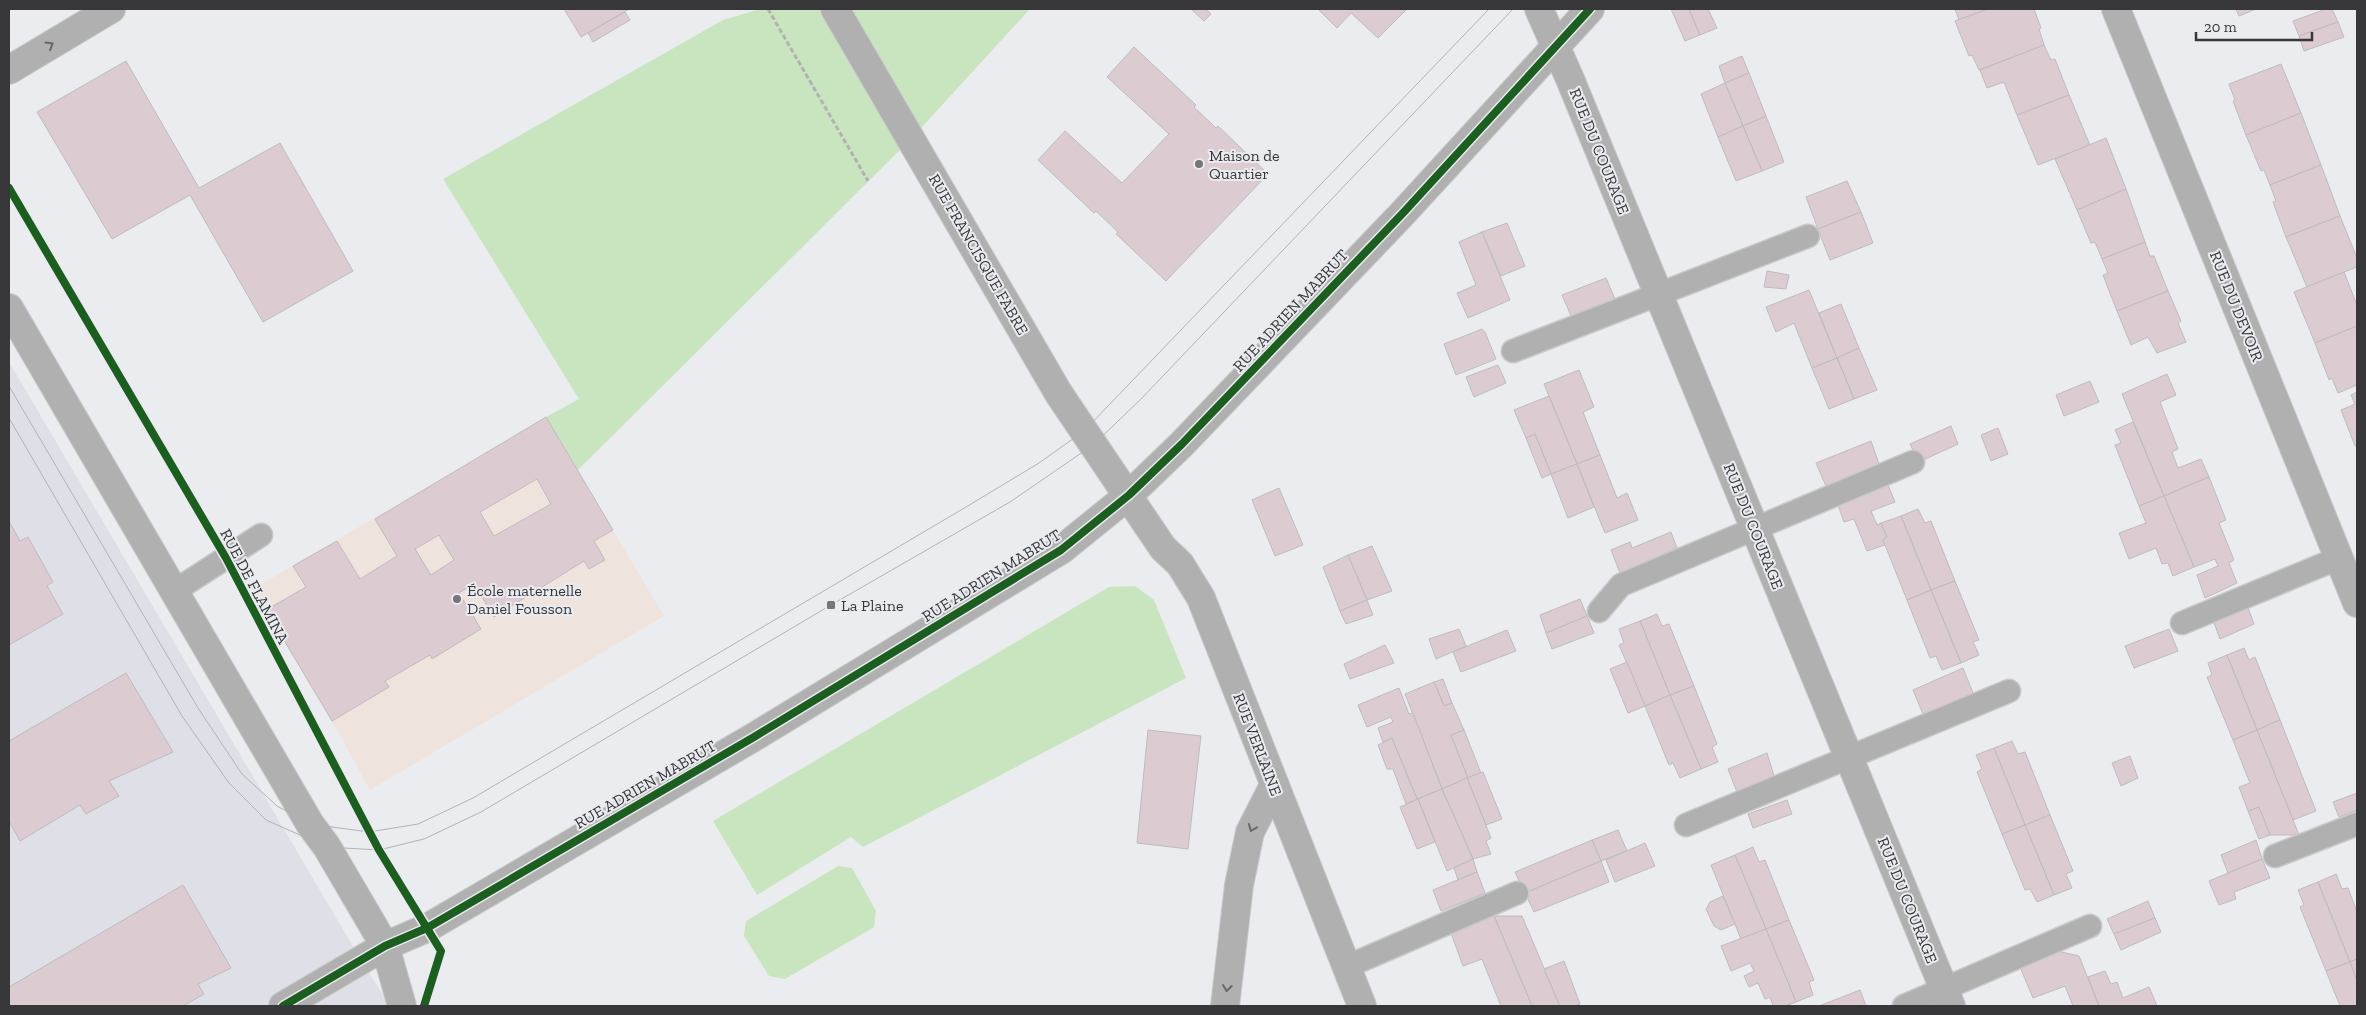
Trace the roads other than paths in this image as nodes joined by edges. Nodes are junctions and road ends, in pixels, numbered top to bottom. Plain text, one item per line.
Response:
1 (111, 9) edge
2 (835, 9) edge
3 (1539, 9) edge
4 (1590, 9) edge
5 (2116, 9) edge
6 (1555, 46) junction
7 (9, 70) edge
8 (1808, 236) dead end
9 (1659, 294) junction
10 (9, 308) edge
11 (1513, 351) dead end
12 (1913, 462) dead end
13 (1129, 495) junction
14 (1754, 527) junction
15 (261, 535) dead end
16 (2339, 558) junction
17 (173, 592) junction
18 (2357, 603) edge
19 (1599, 611) dead end
20 (2182, 623) dead end
21 (2009, 691) dead end
22 (1848, 756) junction
23 (1274, 785) junction
24 (2357, 824) edge
25 (1686, 825) dead end
26 (2274, 856) dead end
27 (1517, 893) dead end
28 (2090, 926) dead end
29 (385, 946) junction
30 (1346, 967) junction
31 (1948, 998) edge
32 (283, 1006) edge
33 (402, 1006) edge
34 (1225, 1006) edge
35 (1362, 1006) edge
36 (1904, 1006) edge

7 -> 1 street
2 - 13 street, RUE FRANCISQUE FABRE
3 - 6 street, RUE DU COURAGE
4 - 6 street, RUE ADRIEN MABRUT
5 - 16 street, RUE DU DEVOIR
6 - 9 street, RUE DU COURAGE
6 - 13 street, RUE ADRIEN MABRUT
8 - 9 lane
9 - 11 lane
9 - 14 street, RUE DU COURAGE
10 - 17 street
12 - 14 lane
13 - 23 street, RUE VERLAINE
13 - 29 street, RUE ADRIEN MABRUT
14 - 19 lane
14 - 22 street, RUE DU COURAGE
15 - 17 lane
16 - 18 street, RUE DU DEVOIR
16 - 20 lane
17 - 29 street
21 - 22 lane
22 - 25 lane
22 - 31 street, RUE DU COURAGE
23 - 30 street, RUE VERLAINE
23 -> 34 street
24 - 26 lane
27 - 30 lane
28 - 31 lane
29 - 32 street, RUE ADRIEN MABRUT
29 - 33 street
30 - 35 street, RUE VERLAINE
31 - 36 lane

